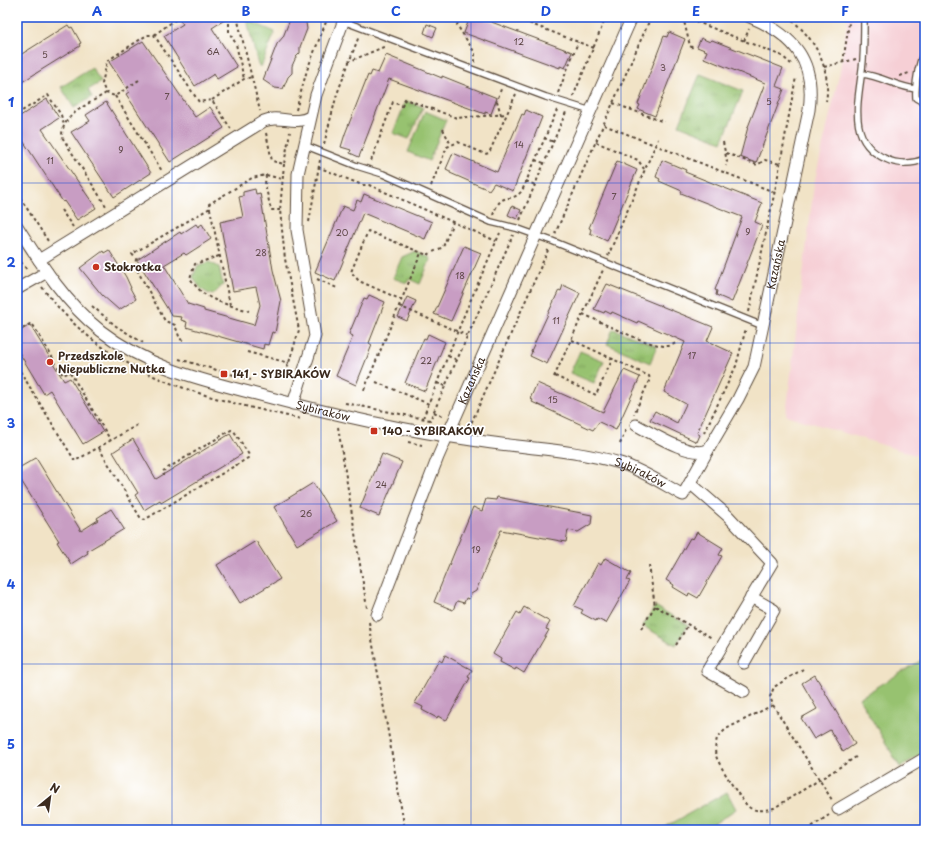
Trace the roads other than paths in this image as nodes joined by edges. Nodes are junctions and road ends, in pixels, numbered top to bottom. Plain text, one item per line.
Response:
1 (632, 17) edge
2 (750, 17) edge
3 (864, 17) edge
4 (344, 19) edge
5 (925, 49) edge
6 (862, 74) junction
7 (916, 89) junction
8 (925, 103) edge
9 (591, 111) junction
10 (310, 117) junction
11 (292, 122) junction
12 (305, 140) junction
13 (925, 159) edge
14 (17, 226) edge
15 (536, 236) junction
16 (39, 260) junction
17 (47, 272) junction
18 (17, 289) edge
19 (763, 326) junction
20 (293, 404) junction
21 (633, 422) road end
22 (448, 436) junction
23 (708, 450) junction
24 (690, 484) junction
25 (683, 495) joint
26 (751, 597) junction
27 (377, 615) dead end
28 (744, 664) dead end
29 (744, 692) dead end
30 (925, 758) edge
31 (838, 809) road end

1 - 9 street, Kazańska
2 - 19 street, Kazańska
3 - 6 lane
4 - 9 lane
4 - 10 street
5 - 7 lane
6 - 7 lane
6 - 13 lane
7 - 8 lane
9 - 15 street, Kazańska
10 - 11 street
10 - 12 street
11 - 12 street
11 - 16 street
12 - 15 lane
12 - 20 street
14 - 16 street, Sybiraków
15 - 19 lane
15 - 22 street, Kazańska
16 - 17 street, Sybiraków
17 - 18 street
17 - 20 street, Sybiraków
19 - 23 street, Kazańska
20 - 22 street, Sybiraków
21 - 23 street
22 - 25 street, Sybiraków
22 - 27 street, Kazańska
23 - 24 street, Kazańska
24 - 25 street, Kazańska
24 - 26 street
26 - 28 street
26 - 29 street
30 - 31 street

